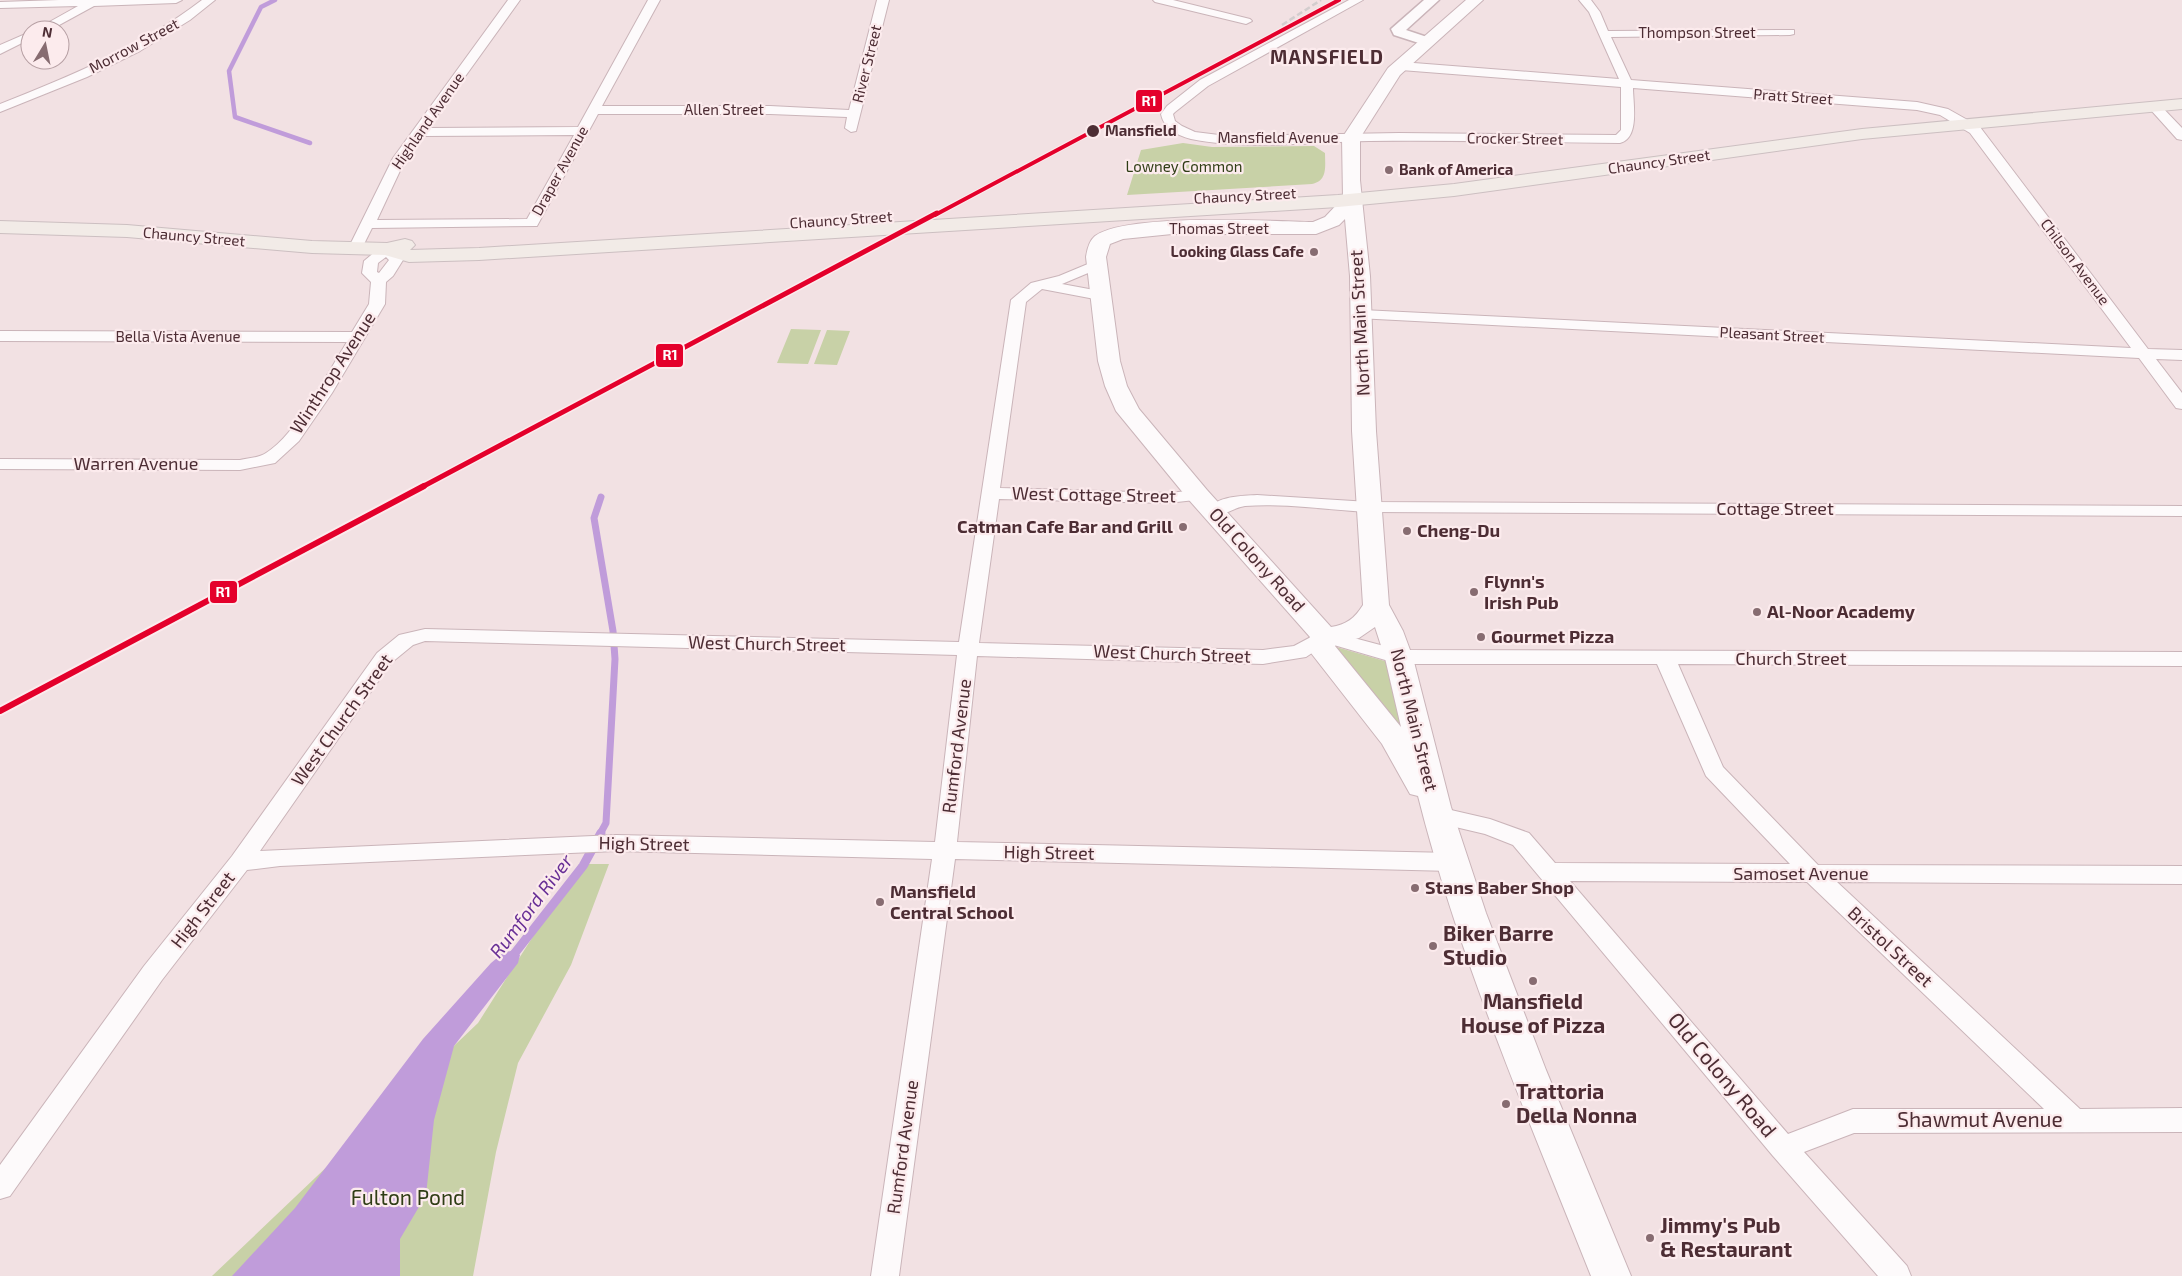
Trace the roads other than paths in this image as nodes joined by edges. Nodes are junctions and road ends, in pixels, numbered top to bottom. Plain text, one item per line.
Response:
1 (176, 0) edge
2 (209, 0) edge
3 (514, 0) edge
4 (654, 0) edge
5 (883, 0) edge
6 (1159, 0) edge
7 (1357, 0) edge
8 (1432, 0) edge
9 (1475, 0) edge
10 (1585, 0) edge
11 (96, 1) edge
12 (0, 5) edge
13 (60, 20) edge
14 (1246, 21) dead end
15 (1790, 32) dead end
16 (1604, 34) junction
17 (20, 41) edge
18 (1428, 42) junction
19 (0, 50) edge
20 (1400, 66) junction
21 (1627, 84) junction
22 (2182, 104) edge
23 (2154, 106) junction
24 (0, 108) edge
25 (593, 110) junction
26 (855, 114) junction
27 (1964, 123) junction
28 (851, 128) dead end
29 (582, 131) junction
30 (418, 132) junction
31 (2182, 136) edge
32 (1351, 138) junction
33 (1354, 198) junction
34 (366, 224) junction
35 (0, 227) edge
36 (1316, 228) junction
37 (355, 249) junction
38 (387, 249) junction
39 (1357, 256) junction
40 (1096, 265) junction
41 (1041, 285) junction
42 (1100, 295) junction
43 (1362, 315) junction
44 (0, 336) edge
45 (356, 337) junction
46 (2143, 353) junction
47 (2182, 355) edge
48 (2182, 404) edge
49 (270, 458) joint
50 (0, 464) edge
51 (990, 493) junction
52 (1207, 503) junction
53 (1369, 507) junction
54 (2182, 511) edge
55 (1376, 605) junction
56 (1324, 636) junction
57 (968, 648) junction
58 (1399, 657) junction
59 (1665, 659) junction
60 (2182, 659) edge
61 (1438, 816) junction
62 (945, 850) junction
63 (240, 862) junction
64 (1452, 862) junction
65 (1550, 872) junction
66 (1813, 874) junction
67 (2182, 875) edge
68 (2073, 1119) junction
69 (2182, 1120) edge
70 (1783, 1148) junction
71 (0, 1187) edge
72 (885, 1276) edge
73 (1611, 1276) edge
74 (1897, 1276) edge

1 - 11 street
2 - 24 street, Morrow Street
3 - 30 street, Highland Avenue
4 - 25 street, Draper Avenue
5 - 26 street, River Street
6 - 14 street
7 - 32 street, Mansfield Avenue
8 - 18 street
9 - 18 main road
10 - 16 street
11 - 12 street
11 - 13 street
15 - 16 street, Thompson Street
16 - 21 street
17 - 19 street
18 - 20 main road
20 - 21 street, Pratt Street
20 - 32 main road
21 - 27 street, Pratt Street
21 - 32 street, Crocker Street
22 - 23 main road
23 - 27 main road
23 - 31 street
25 - 26 street, Allen Street
25 - 29 street, Draper Avenue
26 - 28 street, River Street
27 - 33 main road, Chauncy Street
27 - 46 street, Chilson Avenue
29 - 30 street
29 - 34 street, Draper Avenue
30 - 34 street, Highland Avenue
32 - 33 main road, North Main Street
33 - 36 main road
33 - 38 main road, Chauncy Street
33 - 39 main road, North Main Street
34 - 37 street, Highland Avenue
35 - 37 main road, Chauncy Street
36 - 39 main road
36 - 40 main road, Thomas Street
37 - 38 main road, Chauncy Street
38 - 45 street, Winthrop Avenue
39 - 43 main road, North Main Street
40 - 41 street, Rumford Avenue
40 - 42 main road, Old Colony Road
41 - 42 street
41 - 51 street, Rumford Avenue
42 - 52 main road, Old Colony Road
43 - 46 street, Pleasant Street
43 - 53 main road, North Main Street
44 - 45 street, Bella Vista Avenue
45 - 49 street, Winthrop Avenue
46 - 47 street, Pleasant Street
46 - 48 street, Chilson Avenue
49 - 50 street, Warren Avenue
51 - 52 street, West Cottage Street
51 - 57 street, Rumford Avenue
52 - 53 street, West Cottage Street
52 - 56 main road, Old Colony Road
53 - 54 street, Cottage Street
53 - 55 main road, North Main Street
55 - 56 main road
55 - 58 main road, North Main Street
56 - 57 street, West Church Street
56 - 58 street
56 - 61 main road, Old Colony Road
57 - 62 street, Rumford Avenue
57 - 63 street, West Church Street
58 - 59 street, Church Street
58 - 61 main road, North Main Street
59 - 60 street, Church Street
59 - 66 street, Bristol Street
61 - 64 main road, North Main Street
61 - 65 street
62 - 63 street, High Street
62 - 64 street, High Street
62 - 72 street, Rumford Avenue
63 - 71 street, High Street
64 - 73 main road, North Main Street
65 - 66 street, Samoset Avenue
65 - 70 street, Old Colony Road
66 - 67 street, Samoset Avenue
66 - 68 street, Bristol Street
68 - 69 street, Shawmut Avenue
68 - 70 street, Shawmut Avenue
70 - 74 street, Old Colony Road

